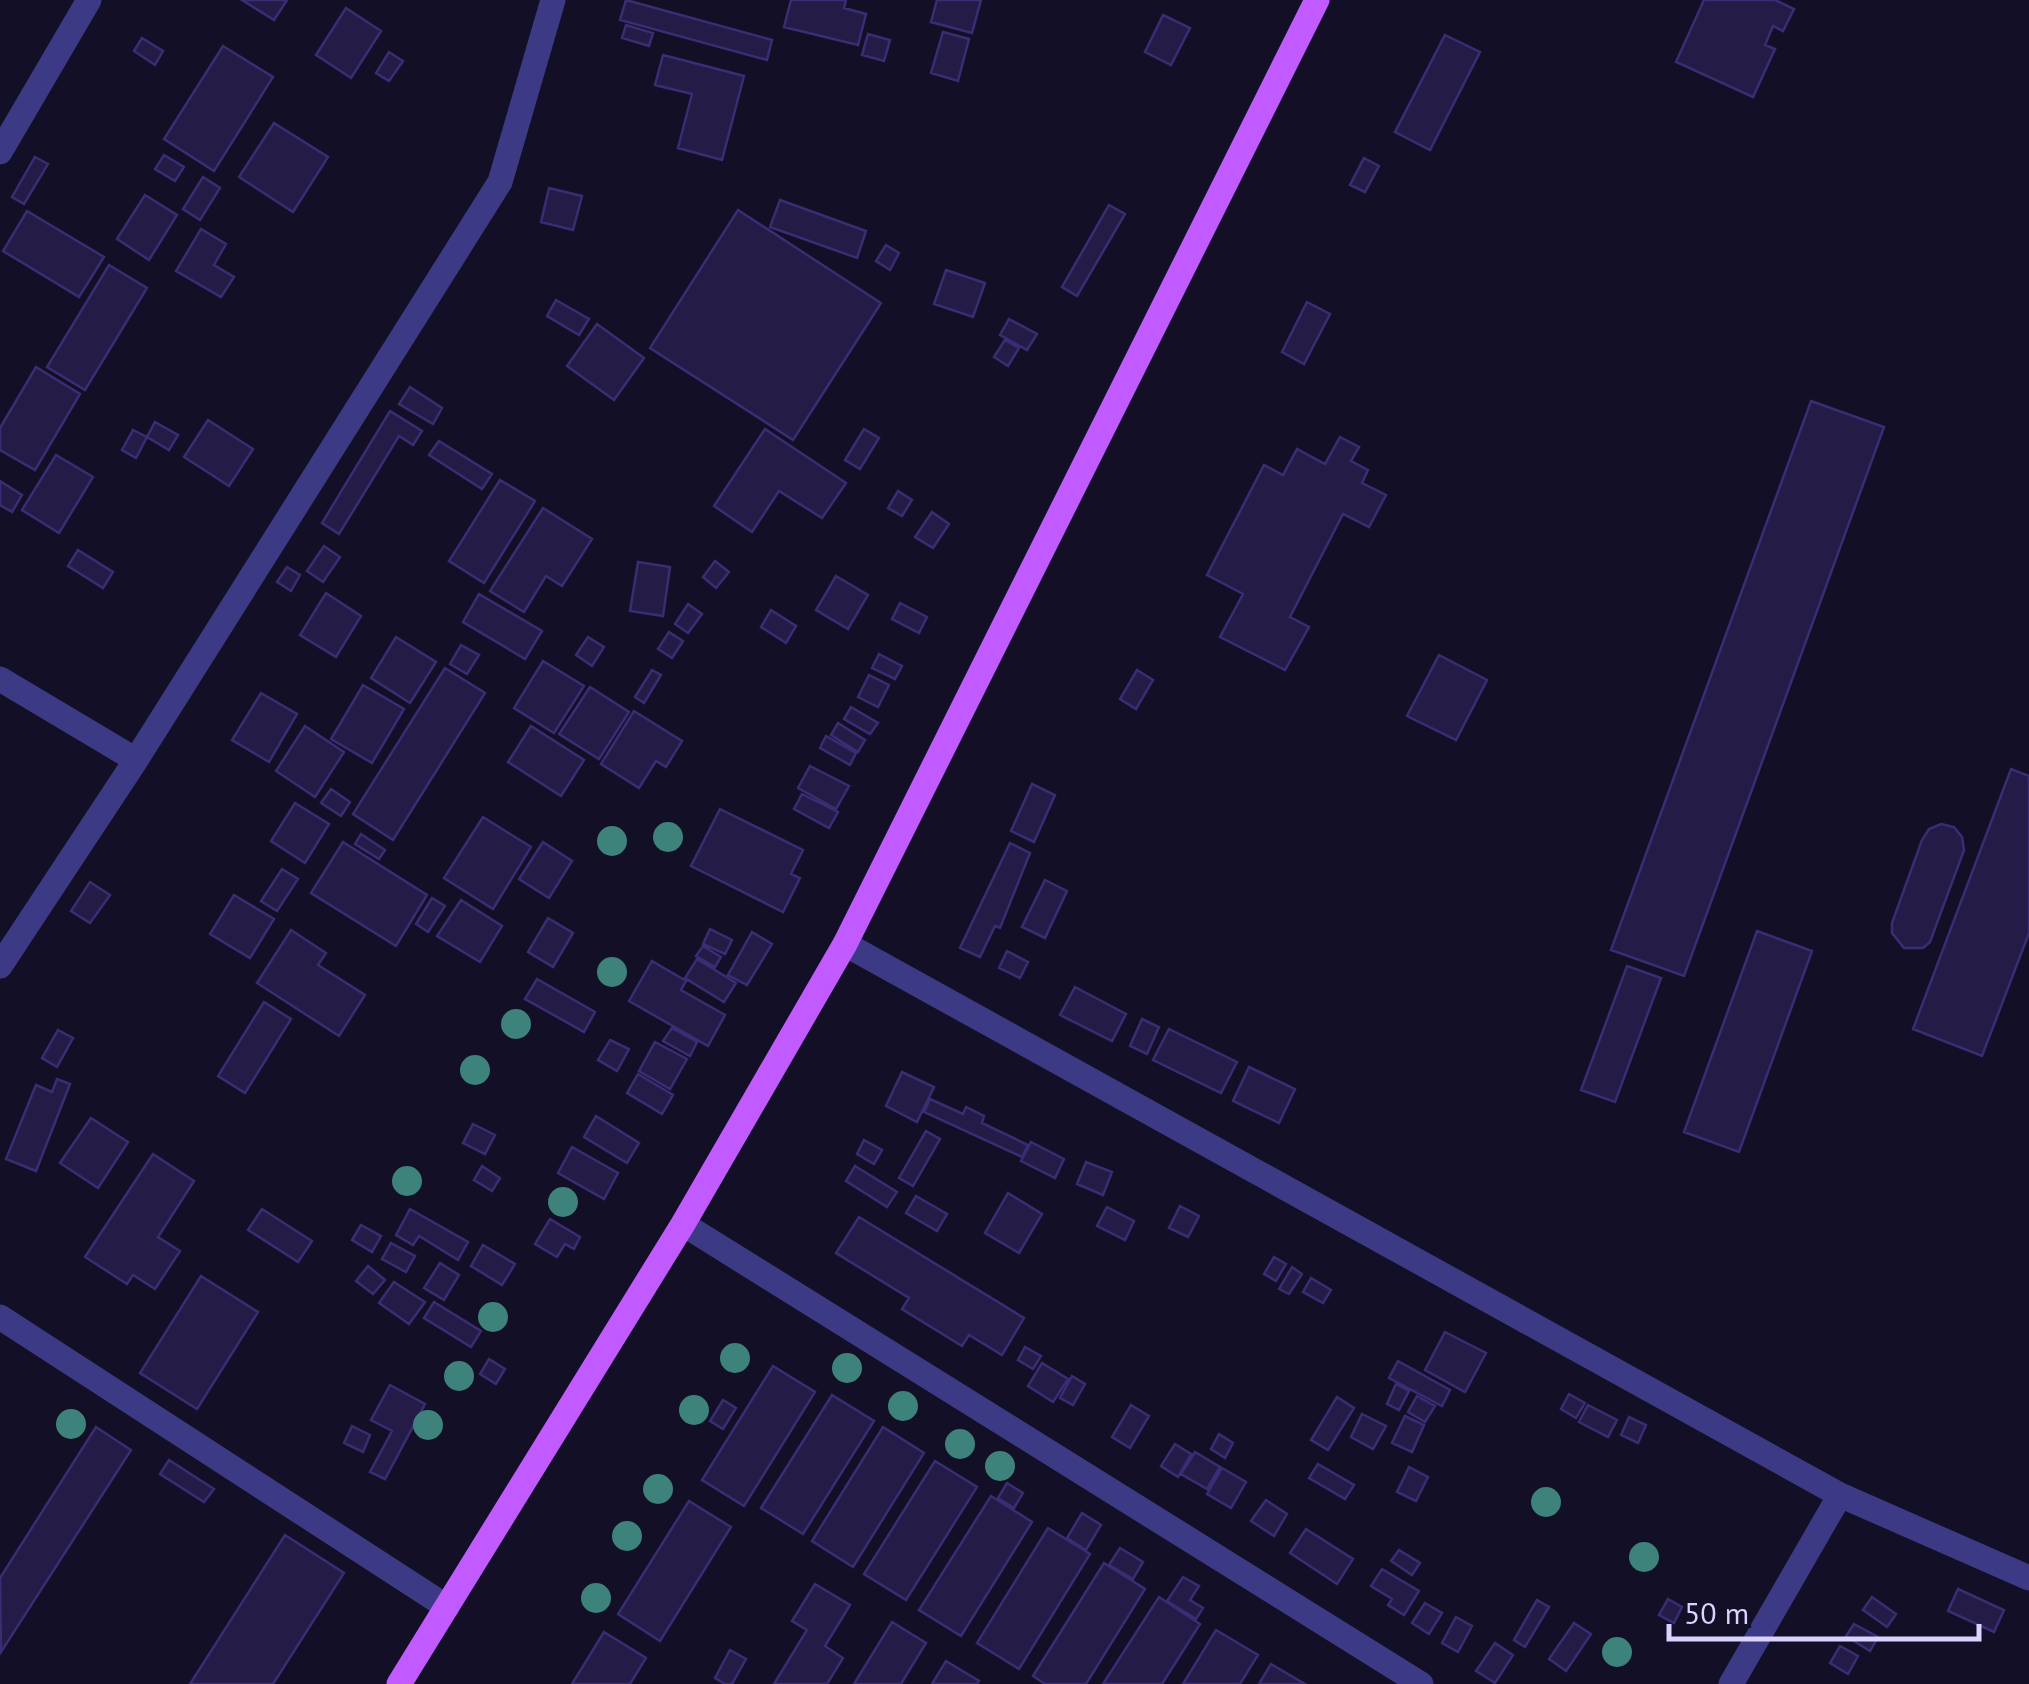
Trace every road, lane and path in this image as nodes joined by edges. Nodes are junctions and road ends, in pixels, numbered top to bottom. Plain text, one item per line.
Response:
1 (89, 0) edge
2 (554, 0) edge
3 (1316, 0) edge
4 (0, 152) edge
5 (0, 680) edge
6 (136, 760) junction
7 (845, 944) junction
8 (0, 966) edge
9 (683, 1224) junction
10 (0, 1318) edge
11 (1840, 1495) junction
12 (2029, 1578) edge
13 (447, 1607) junction
14 (399, 1684) edge
15 (1421, 1684) edge
16 (1731, 1684) edge

1 - 4 street
2 - 6 street
3 - 7 main road
5 - 6 street
6 - 8 street
7 - 9 main road
7 - 11 street
9 - 13 main road
9 - 15 street
10 - 13 street
11 - 12 street
11 - 16 street
13 - 14 main road

